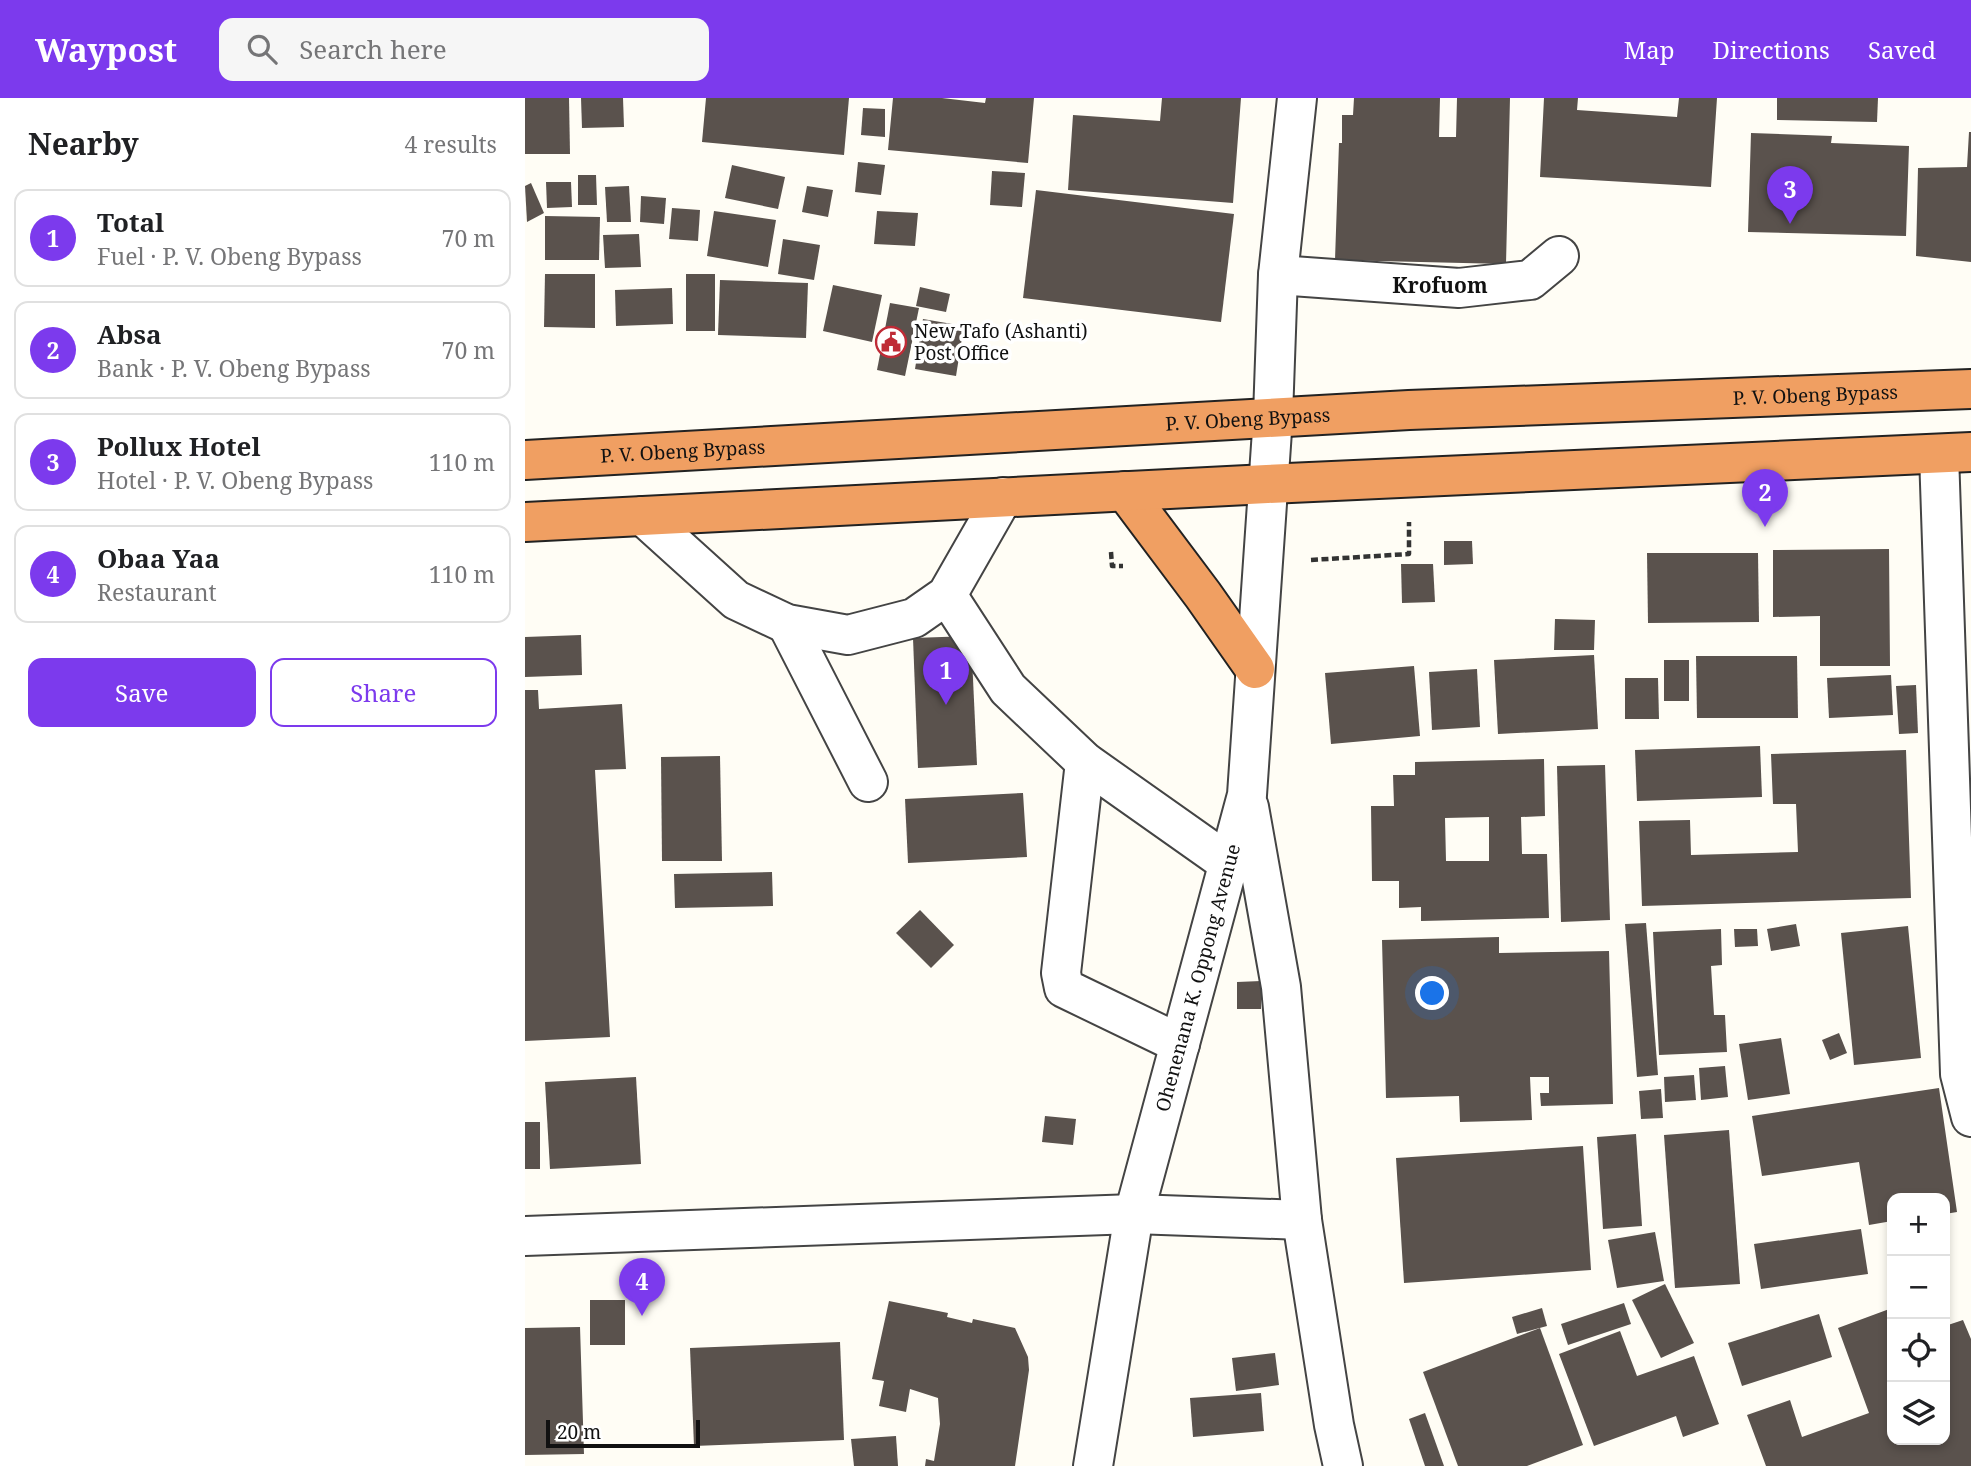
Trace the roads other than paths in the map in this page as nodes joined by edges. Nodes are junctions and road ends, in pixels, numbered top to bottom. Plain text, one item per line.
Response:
1 (1297, 98) edge
2 (1559, 256) dead end
3 (1278, 275) junction
4 (1971, 389) edge
5 (1272, 416) junction
6 (1955, 453) edge
7 (525, 460) edge
8 (1266, 484) junction
9 (1125, 491) junction
10 (1003, 497) junction
11 (643, 516) junction
12 (525, 522) edge
13 (947, 595) junction
14 (787, 624) junction
15 (1255, 669) junction
16 (1084, 762) junction
17 (868, 782) dead end
18 (1247, 795) junction
19 (1228, 863) junction
20 (1180, 1044) junction
21 (1971, 1117) edge
22 (1134, 1214) junction
23 (1302, 1220) junction
24 (525, 1236) edge
25 (1093, 1466) edge
26 (1343, 1466) edge

1 - 3 street, Ohenenana K. Oppong Avenue
2 - 3 street
3 - 5 street, Ohenenana K. Oppong Avenue
4 - 5 highway, P. V. Obeng Bypass
5 - 7 highway, P. V. Obeng Bypass
5 - 8 street, Ohenenana K. Oppong Avenue
6 - 8 highway
6 - 21 street
8 - 9 highway
8 - 15 street, Ohenenana K. Oppong Avenue
9 - 10 highway
9 - 15 highway
10 - 11 highway
10 - 13 street
11 - 12 highway
11 - 14 street
13 - 14 street
13 - 16 street
14 - 17 street
15 - 18 street, Ohenenana K. Oppong Avenue
16 - 19 street
16 - 20 street
18 - 19 street, Ohenenana K. Oppong Avenue
18 - 23 street
19 - 20 street, Ohenenana K. Oppong Avenue
20 - 22 street, Ohenenana K. Oppong Avenue
22 - 23 street
22 - 24 street
22 - 25 street, Ohenenana K. Oppong Avenue
23 - 26 street

